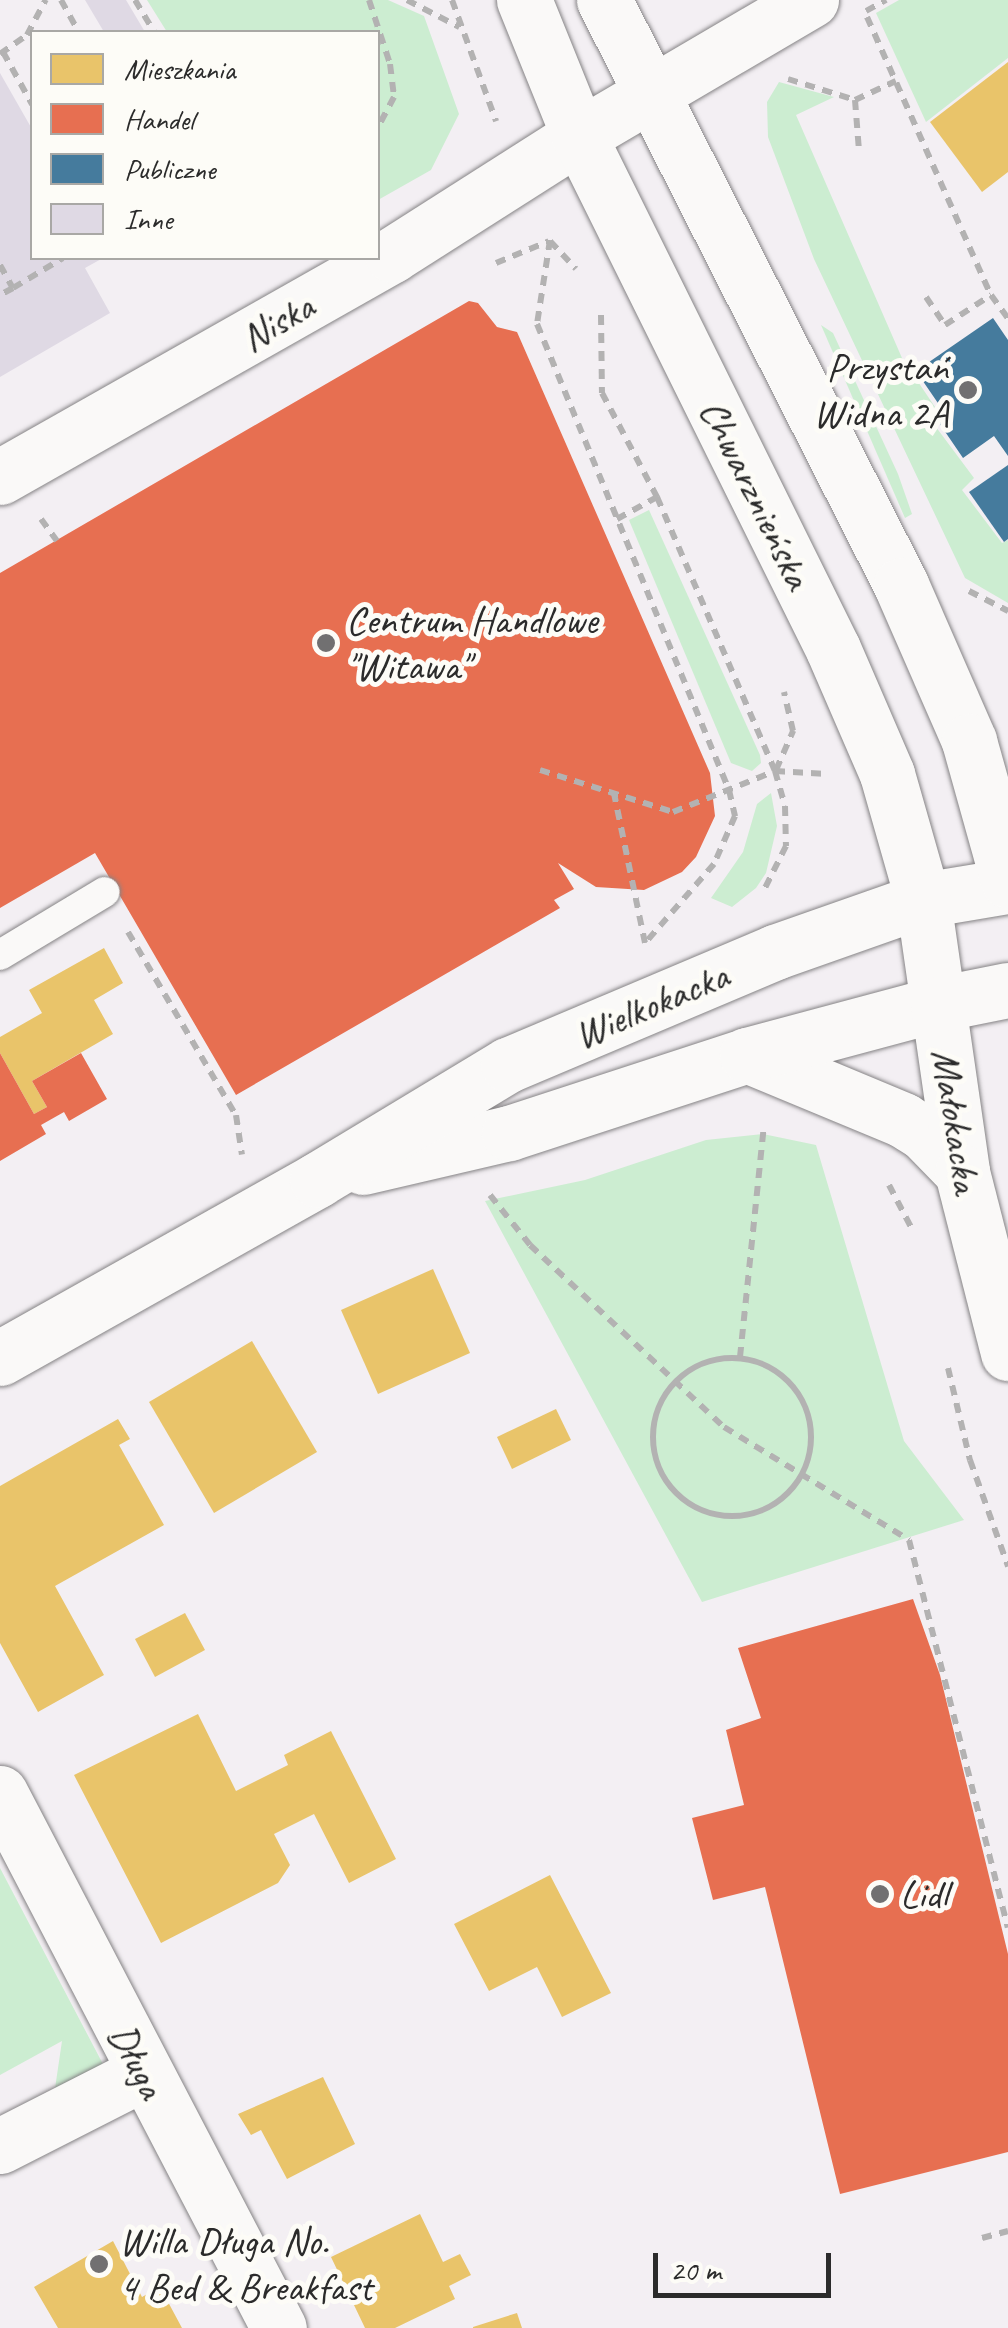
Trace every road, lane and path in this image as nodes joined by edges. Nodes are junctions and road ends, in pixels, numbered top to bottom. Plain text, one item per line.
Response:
1 (46, 0) edge
2 (61, 0) edge
3 (135, 0) edge
4 (370, 0) edge
5 (407, 0) edge
6 (452, 0) edge
7 (524, 0) edge
8 (604, 0) edge
9 (811, 0) edge
10 (864, 12) dead end
11 (460, 28) junction
12 (78, 30) edge
13 (153, 30) edge
14 (379, 30) edge
15 (380, 32) edge
16 (1, 53) edge
17 (786, 78) dead end
18 (896, 81) junction
19 (650, 94) junction
20 (855, 100) junction
21 (30, 101) edge
22 (380, 123) edge
23 (497, 124) dead end
24 (579, 136) junction
25 (858, 151) dead end
26 (550, 240) dead end
27 (60, 260) edge
28 (0, 266) edge
29 (13, 288) junction
30 (0, 295) edge
31 (991, 295) junction
32 (926, 297) dead end
33 (601, 317) dead end
34 (1008, 318) edge
35 (19, 496) edge
36 (657, 496) junction
37 (617, 519) junction
38 (56, 541) dead end
39 (960, 586) dead end
40 (1008, 611) edge
41 (540, 770) dead end
42 (775, 772) junction
43 (834, 774) dead end
44 (729, 790) junction
45 (614, 793) junction
46 (1008, 883) edge
47 (105, 892) joint
48 (760, 897) dead end
49 (923, 900) junction
50 (0, 955) edge
51 (1008, 990) edge
52 (938, 1004) junction
53 (747, 1055) junction
54 (763, 1134) dead end
55 (242, 1156) dead end
56 (962, 1172) junction
57 (317, 1180) junction
58 (486, 1190) dead end
59 (1008, 1353) edge
60 (740, 1357) junction
61 (0, 1358) edge
62 (674, 1382) junction
63 (970, 1460) dead end
64 (802, 1476) junction
65 (1008, 1566) edge
66 (0, 1793) edge
67 (1008, 1928) edge
68 (142, 2073) junction
69 (0, 2146) edge
70 (1008, 2231) edge
71 (982, 2238) dead end
72 (279, 2328) edge

1 - 16 path
2 - 12 path
3 - 13 path
4 - 14 path
5 - 11 path
6 - 11 path
7 - 24 street, Chwarznieńska
8 - 19 street
9 - 19 street, Niska
10 - 18 path
11 - 23 path
15 - 22 path
16 - 21 path
17 - 20 path
18 - 20 path
18 - 31 path
19 - 24 street, Niska
19 - 46 street
20 - 25 path
24 - 35 street, Niska
24 - 49 street, Chwarznieńska
26 - 37 path
27 - 29 path
28 - 29 path
29 - 30 path
31 - 32 path
31 - 34 path
33 - 36 path
35 - 38 path
36 - 37 path
36 - 42 path
37 - 44 path
39 - 40 path
41 - 45 path
42 - 43 path
42 - 44 path
42 - 48 path
44 - 45 path
44 - 45 path
46 - 49 street, Wielkokacka
47 - 50 lane
47 - 55 path
49 - 52 street, Chwarznieńska
49 - 57 street, Wielkokacka
51 - 52 street, Wielkokacka
52 - 53 street, Wielkokacka
52 - 56 street, Małokacka
53 - 56 street
53 - 57 street, Wielkokacka
54 - 60 path
56 - 59 street, Małokacka
57 - 61 street, Wielkokacka
58 - 62 path
60 - 62 path
60 - 64 path
62 - 64 path
62 - 64 path
63 - 65 path
64 - 67 path
66 - 68 street, Długa
68 - 69 street
68 - 72 street, Długa
70 - 71 path

